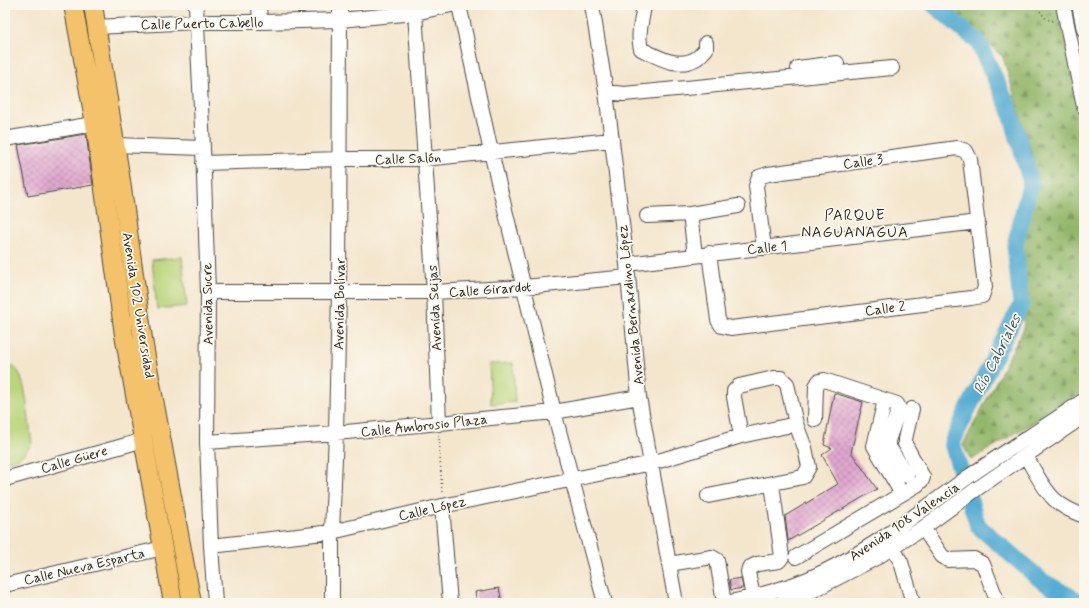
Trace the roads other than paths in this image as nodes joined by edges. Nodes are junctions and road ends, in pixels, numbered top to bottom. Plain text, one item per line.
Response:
1 (73, 5) edge
2 (93, 5) edge
3 (196, 5) edge
4 (259, 5) edge
5 (340, 5) edge
6 (451, 5) edge
7 (459, 5) edge
8 (592, 5) edge
9 (644, 5) edge
10 (1063, 5) edge
11 (1079, 5) edge
12 (415, 13) junction
13 (340, 20) junction
14 (196, 22) junction
15 (260, 22) junction
16 (96, 27) junction
17 (1084, 30) edge
18 (706, 43) dead end
19 (1080, 61) edge
20 (837, 63) dead end
21 (892, 68) dead end
22 (605, 88) junction
23 (1084, 107) edge
24 (103, 122) junction
25 (5, 137) edge
26 (612, 140) junction
27 (106, 145) junction
28 (203, 148) junction
29 (491, 152) junction
30 (340, 159) junction
31 (424, 159) junction
32 (203, 163) junction
33 (738, 206) dead end
34 (690, 214) junction
35 (647, 216) dead end
36 (978, 222) junction
37 (764, 248) junction
38 (709, 253) junction
39 (695, 255) junction
40 (628, 270) junction
41 (524, 287) junction
42 (208, 292) junction
43 (339, 292) junction
44 (434, 292) junction
45 (639, 397) junction
46 (885, 400) junction
47 (1084, 400) edge
48 (912, 409) dead end
49 (554, 412) junction
50 (1084, 416) edge
51 (816, 420) dead end
52 (439, 424) junction
53 (796, 424) junction
54 (336, 433) junction
55 (741, 436) junction
56 (144, 440) junction
57 (207, 442) junction
58 (1026, 456) junction
59 (652, 464) junction
60 (907, 476) dead end
61 (573, 478) junction
62 (5, 479) edge
63 (772, 484) junction
64 (917, 486) junction
65 (902, 494) junction
66 (708, 496) dead end
67 (939, 505) junction
68 (442, 506) junction
69 (1084, 516) edge
70 (923, 528) junction
71 (332, 532) junction
72 (211, 546) junction
73 (892, 547) junction
74 (163, 548) junction
75 (796, 557) dead end
76 (669, 564) junction
77 (5, 585) edge
78 (753, 597) junction
79 (806, 598) edge
80 (173, 603) edge
81 (192, 603) edge
82 (215, 603) edge
83 (332, 603) edge
84 (450, 603) edge
85 (605, 603) edge
86 (676, 603) edge
87 (725, 603) edge
88 (782, 603) edge
89 (913, 603) edge
90 (998, 603) edge

1 - 24 main road, Avenida 102 Universidad
2 - 16 main road, Avenida 102 Universidad
3 - 14 street, Avenida Sucre
4 - 15 street
5 - 13 street, Avenida Bolívar
6 - 12 street, Calle Puerto Cabello
7 - 29 street
8 - 22 street, Avenida Bernardino López
9 - 18 street
10 - 19 street
11 - 17 street
12 - 13 street, Calle Puerto Cabello
12 - 31 street, Avenida Seijas
13 - 15 street, Calle Puerto Cabello
13 - 30 street, Avenida Bolívar
14 - 15 street, Calle Puerto Cabello
14 - 16 street, Calle Puerto Cabello
14 - 28 street, Avenida Sucre
16 - 24 main road, Avenida 102 Universidad
19 - 23 street
20 - 22 street
21 - 22 street
22 - 26 street, Avenida Bernardino López
24 - 25 street
24 - 27 main road, Avenida 102 Universidad
26 - 29 street, Calle Salón
26 - 40 street, Avenida Bernardino López
27 - 28 street
27 - 56 main road, Avenida 102 Universidad
27 - 81 main road, Avenida 102 Universidad
28 - 32 street, Avenida Sucre
29 - 31 street, Calle Salón
29 - 41 street
30 - 31 street, Calle Salón
30 - 32 street, Calle Salón
30 - 43 street, Avenida Bolívar
31 - 44 street, Avenida Seijas
32 - 42 street, Avenida Sucre
33 - 34 street
34 - 35 street
34 - 39 street
36 - 37 street, Calle 1
36 - 37 street, Calle 3
36 - 38 street, Calle 2
37 - 38 street, Calle 1
38 - 39 street, Calle 1
39 - 40 street, Calle 1
40 - 41 street, Calle Girardot
40 - 45 street, Avenida Bernardino López
41 - 44 street, Calle Girardot
41 - 49 street
42 - 43 street, Calle Girardot
42 - 57 street, Avenida Sucre
43 - 44 street, Calle Girardot
43 - 54 street, Avenida Bolívar
44 - 52 street, Avenida Seijas
45 - 49 street, Calle Ambrosio Plaza
45 - 59 street, Avenida Bernardino López
46 - 51 street
46 - 60 street
46 - 65 street
47 - 67 street, Avenida 108 Valencia
48 - 64 street
49 - 52 street, Calle Ambrosio Plaza
49 - 61 street
50 - 58 street, Avenida 108 Valencia
52 - 54 street, Calle Ambrosio Plaza
53 - 55 street, Calle López
53 - 55 street
53 - 63 street
54 - 57 street, Calle Ambrosio Plaza
54 - 71 street, Avenida Bolívar
55 - 59 street, Calle López
56 - 62 street, Calle Güere
56 - 74 main road, Avenida 102 Universidad
57 - 72 street, Avenida Sucre
58 - 67 street, Avenida 108 Valencia
58 - 69 street
59 - 61 street, Calle López
59 - 76 street, Avenida Bernardino López
61 - 68 street, Calle López
61 - 85 street
63 - 66 street
63 - 78 street
64 - 65 street
64 - 67 street
65 - 75 street
67 - 70 street, Avenida 108 Valencia
67 - 78 street, Avenida 108 Valencia
68 - 71 street, Calle López
68 - 84 street
70 - 73 street, Avenida 108 Valencia
70 - 90 street
71 - 72 street, Calle López
71 - 83 street, Avenida Bolívar
72 - 82 street, Avenida Sucre
73 - 79 street, Avenida 108 Valencia
73 - 89 street
74 - 77 street, Calle Nueva Esparta
74 - 80 main road, Avenida 102 Universidad
76 - 86 street, Avenida Bernardino López
76 - 87 street
78 - 87 street, Avenida 108 Valencia
79 - 88 street, Avenida 108 Valencia

